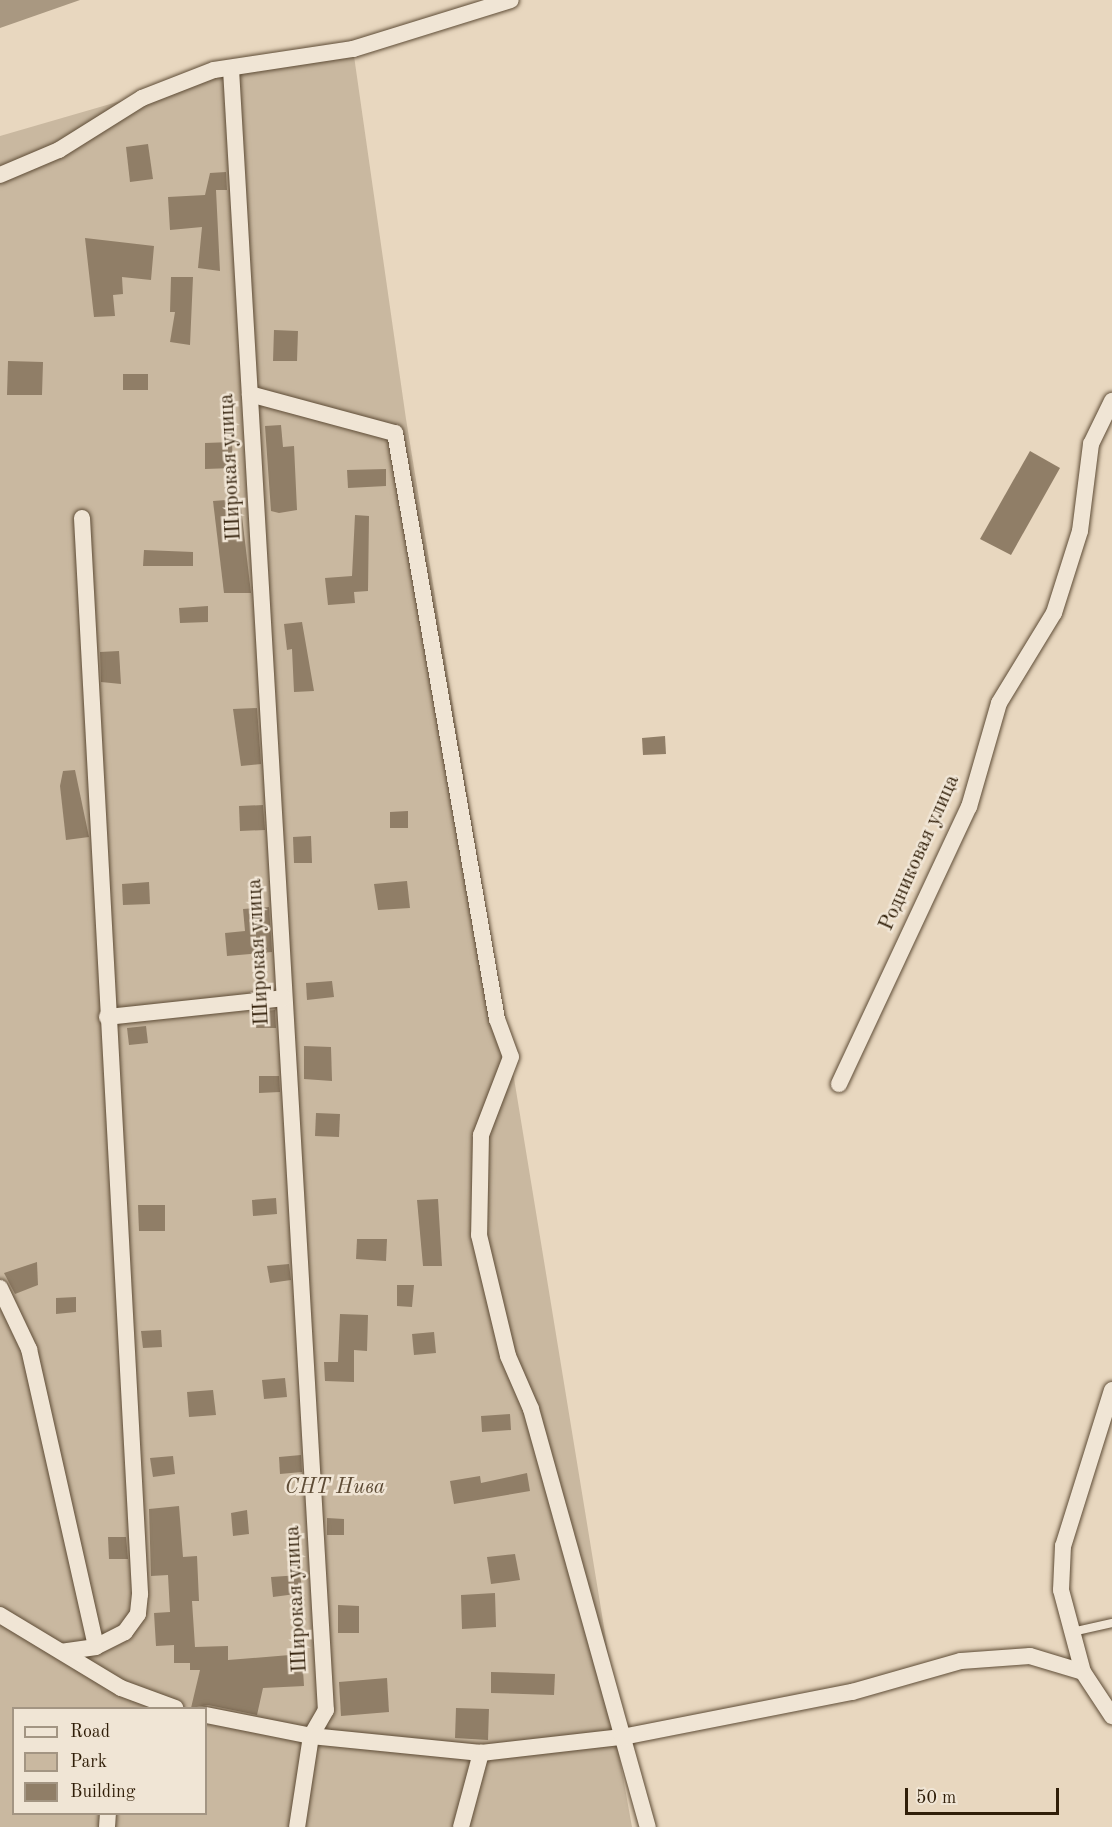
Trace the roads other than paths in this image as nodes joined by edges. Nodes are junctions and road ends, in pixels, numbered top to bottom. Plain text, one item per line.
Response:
1 (511, 0) edge
2 (231, 69) junction
3 (0, 175) edge
4 (250, 394) junction
5 (1112, 401) edge
6 (82, 518) dead end
7 (284, 998) junction
8 (107, 1017) junction
9 (839, 1084) dead end
10 (0, 1288) edge
11 (1112, 1390) edge
12 (0, 1615) edge
13 (1112, 1623) edge
14 (1068, 1633) junction
15 (96, 1647) junction
16 (62, 1652) junction
17 (1083, 1672) junction
18 (173, 1707) edge
19 (207, 1714) edge
20 (1112, 1716) edge
21 (311, 1736) junction
22 (622, 1737) junction
23 (481, 1753) junction
24 (297, 1827) edge
25 (461, 1827) edge
26 (648, 1827) edge

1 - 2 street
2 - 3 street
2 - 4 street, Широкая улица
4 - 7 street, Широкая улица
4 - 22 street
5 - 9 street, Родниковая улица
6 - 8 street
7 - 8 street
7 - 21 street, Широкая улица
8 - 15 street
10 - 15 street
11 - 14 street
12 - 16 street
13 - 14 lane
14 - 17 street
15 - 16 street
16 - 18 street
17 - 20 street
17 - 22 street
19 - 21 street
21 - 23 street
21 - 24 street, Широкая улица
22 - 23 street
22 - 26 street
23 - 25 street

